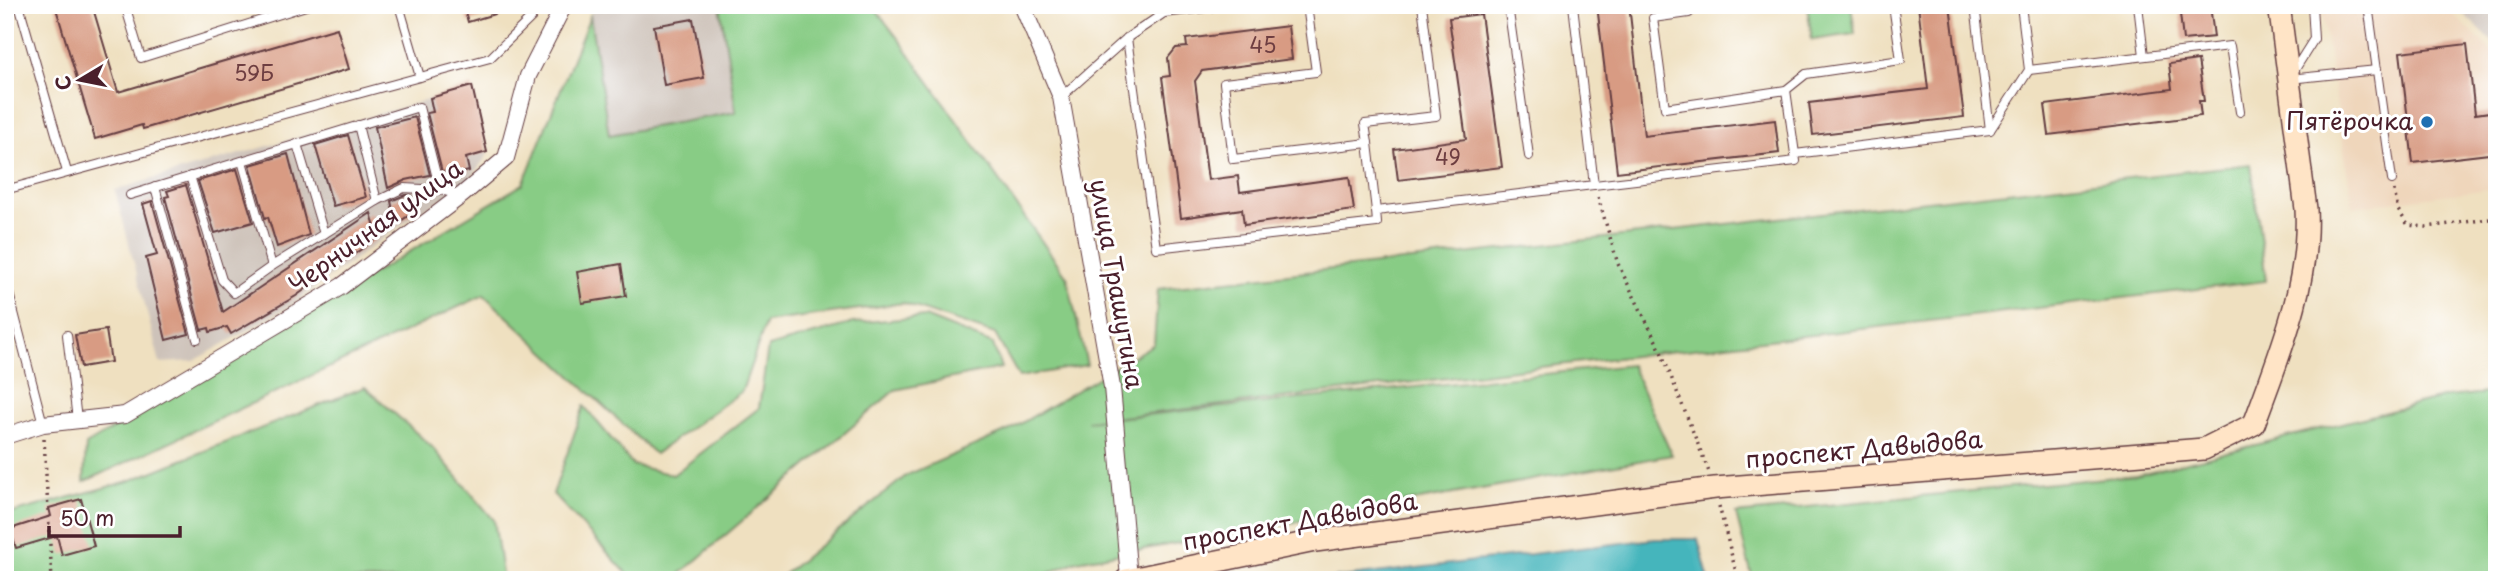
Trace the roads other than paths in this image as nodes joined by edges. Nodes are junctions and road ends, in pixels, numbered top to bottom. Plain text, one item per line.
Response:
1 (19, 5) edge
2 (125, 5) edge
3 (309, 5) edge
4 (399, 5) edge
5 (531, 5) edge
6 (564, 5) edge
7 (1022, 5) edge
8 (1158, 5) edge
9 (1230, 5) edge
10 (1307, 5) edge
11 (1422, 5) edge
12 (1508, 5) edge
13 (1573, 5) edge
14 (1697, 5) edge
15 (1893, 5) edge
16 (1975, 5) edge
17 (2021, 5) edge
18 (2138, 5) edge
19 (2279, 5) edge
20 (2312, 5) edge
21 (2368, 5) edge
22 (1164, 13) junction
23 (1127, 38) junction
24 (2144, 56) junction
25 (2029, 70) junction
26 (2377, 70) junction
27 (420, 77) junction
28 (2288, 79) junction
29 (1786, 90) junction
30 (1061, 97) junction
31 (2240, 112) dead end
32 (358, 125) junction
33 (1990, 130) junction
34 (1368, 143) junction
35 (297, 144) junction
36 (1795, 154) junction
37 (1529, 156) dead end
38 (242, 161) junction
39 (67, 172) junction
40 (190, 176) junction
41 (2392, 180) road end
42 (1594, 185) junction
43 (155, 187) junction
44 (5, 190) edge
45 (440, 190) junction
46 (130, 195) dead end
47 (462, 195) junction
48 (377, 201) junction
49 (1376, 211) junction
50 (324, 234) junction
51 (272, 266) junction
52 (5, 278) edge
53 (67, 335) dead end
54 (197, 339) dead end
55 (77, 420) junction
56 (43, 424) junction
57 (5, 436) edge
58 (1127, 579) edge

1 - 39 lane
2 - 3 lane
4 - 27 lane
5 - 27 lane
6 - 47 street, Черничная улица
7 - 30 street, улица Трашутина
8 - 22 lane
9 - 22 lane
10 - 34 lane
11 - 34 lane
12 - 37 lane
13 - 42 lane
14 - 29 lane
15 - 29 lane
16 - 33 lane
17 - 25 lane
18 - 24 lane
19 - 28 street, проспект Давыдова
20 - 28 lane
21 - 26 lane
22 - 23 lane
23 - 30 lane
23 - 49 lane
24 - 25 lane
24 - 31 lane
25 - 33 lane
26 - 28 lane
26 - 41 lane
27 - 39 lane
28 - 58 street, проспект Давыдова
29 - 36 lane
30 - 58 street, улица Трашутина
32 - 35 lane
32 - 45 lane
32 - 48 lane
33 - 36 lane
34 - 49 lane
35 - 38 lane
35 - 50 lane
36 - 42 lane
38 - 40 lane
38 - 51 lane
39 - 44 lane
40 - 43 lane
40 - 51 lane
42 - 49 lane
43 - 46 lane
43 - 54 lane
45 - 47 lane
45 - 48 lane
47 - 55 street, Черничная улица
48 - 50 lane
50 - 51 lane
52 - 56 lane
53 - 55 lane
55 - 56 street, Черничная улица
56 - 57 street, Черничная улица

